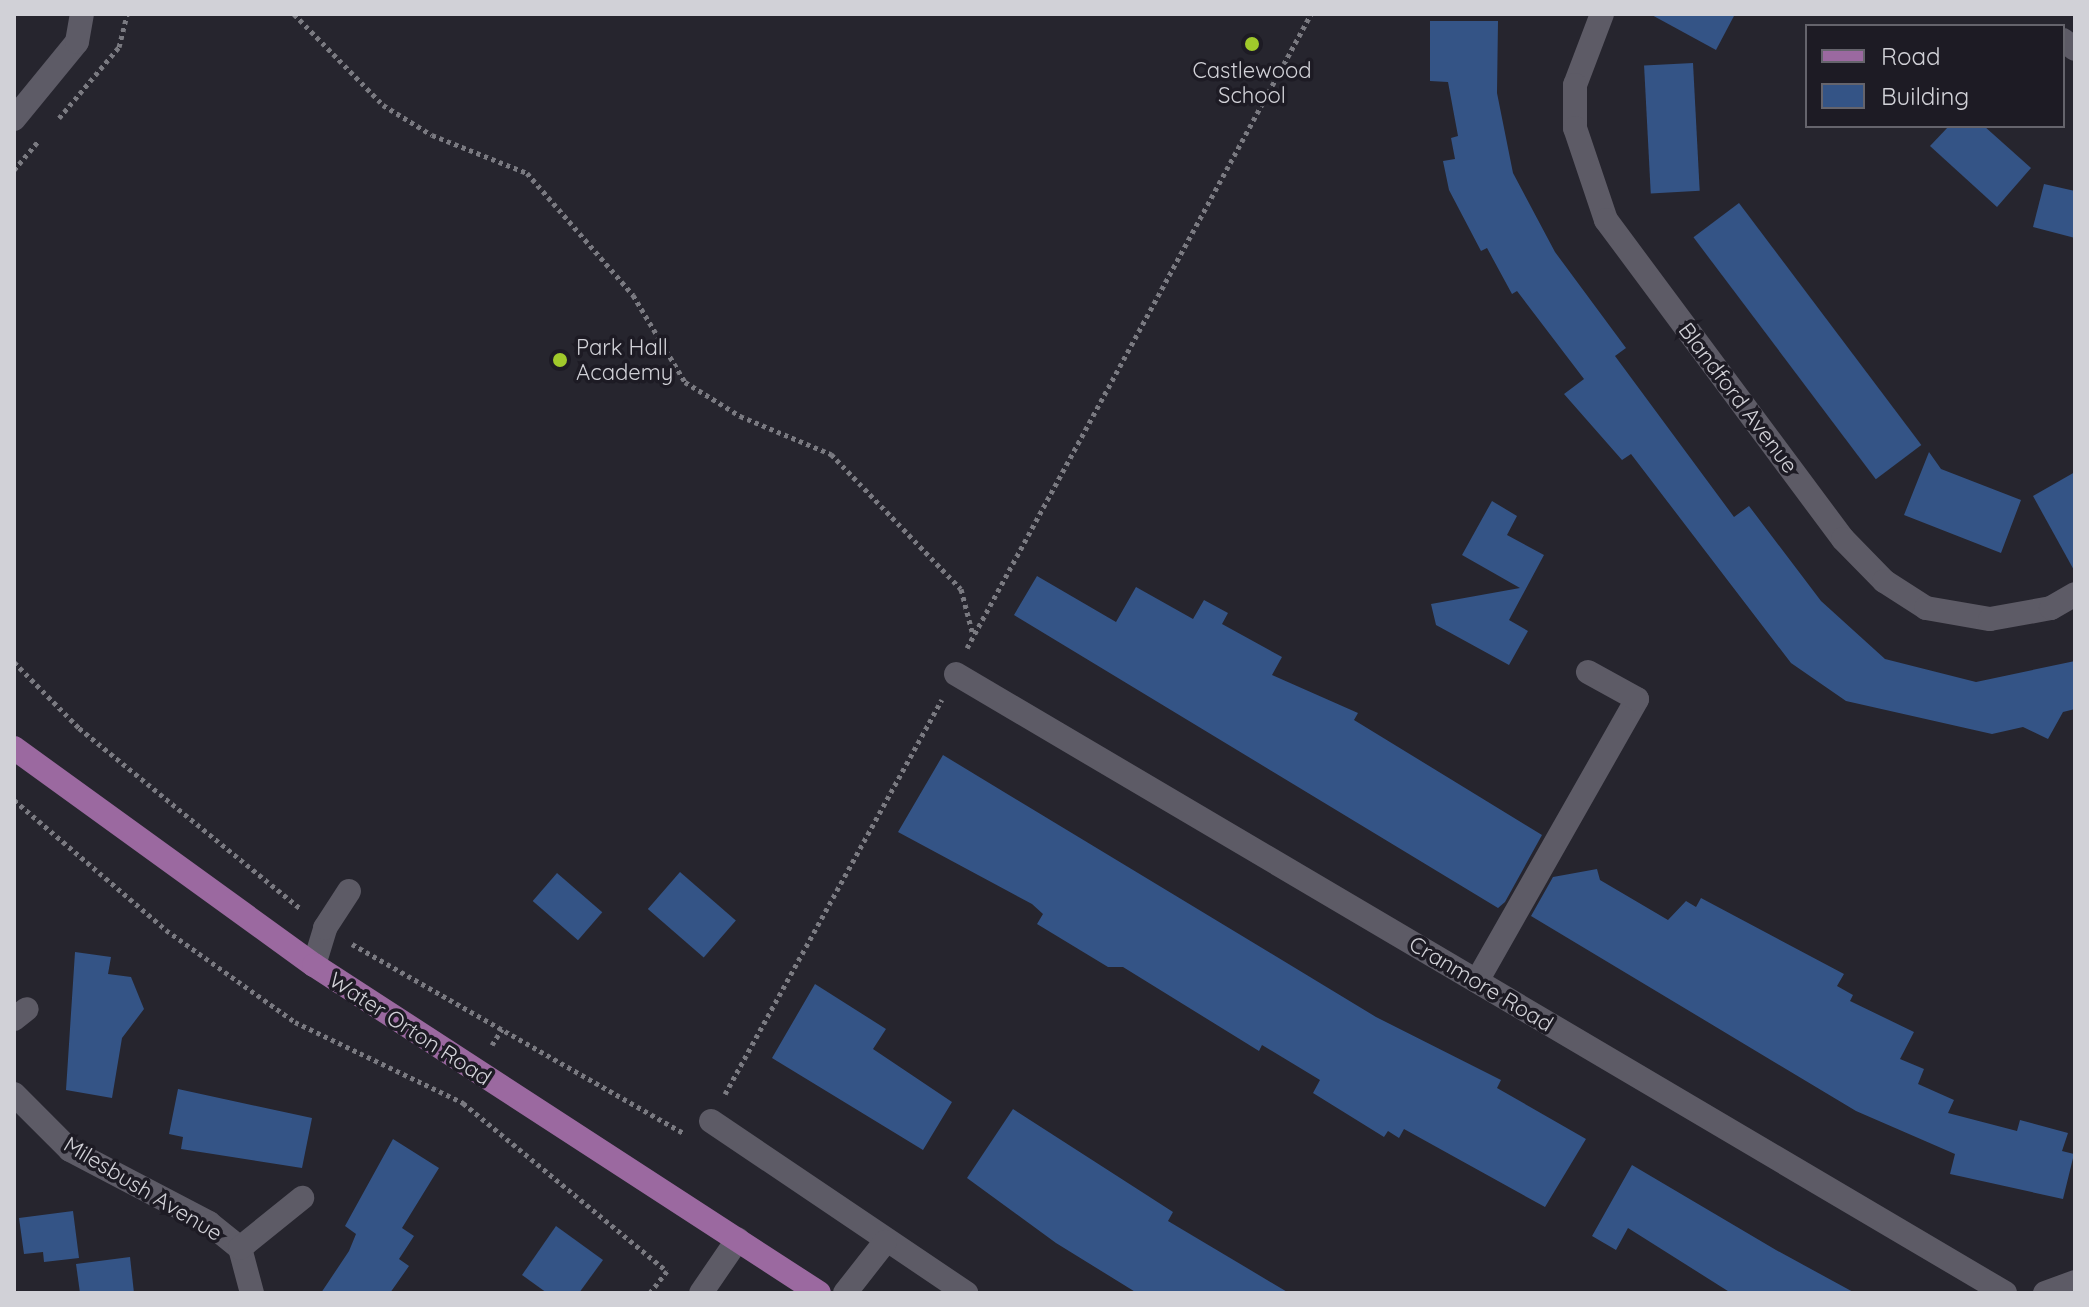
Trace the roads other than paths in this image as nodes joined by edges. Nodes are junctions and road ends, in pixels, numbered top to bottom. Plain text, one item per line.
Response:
1 (82, 14) edge
2 (1602, 14) edge
3 (14, 119) edge
4 (2075, 594) edge
5 (1588, 672) dead end
6 (956, 674) road end
7 (14, 748) edge
8 (349, 891) dead end
9 (314, 965) junction
10 (1477, 981) junction
11 (14, 1094) edge
12 (711, 1121) road end
13 (302, 1198) dead end
14 (738, 1239) junction
15 (885, 1242) junction
16 (240, 1248) junction
17 (2075, 1282) edge
18 (252, 1293) edge
19 (701, 1293) edge
20 (819, 1293) edge
21 (845, 1293) edge
22 (966, 1293) edge
23 (2005, 1293) edge
24 (2045, 1293) edge

1 - 3 street
2 - 4 street, Blandford Avenue
5 - 10 street
6 - 10 street, Cranmore Road
7 - 9 main road, Water Orton Road
8 - 9 street
9 - 14 main road, Water Orton Road
10 - 23 street, Cranmore Road
11 - 16 street, Milesbush Avenue
12 - 15 street
13 - 16 street, Milesbush Avenue
14 - 19 street
14 - 20 main road, Water Orton Road
15 - 21 street
15 - 22 street
16 - 18 street, Milesbush Avenue
17 - 24 street

